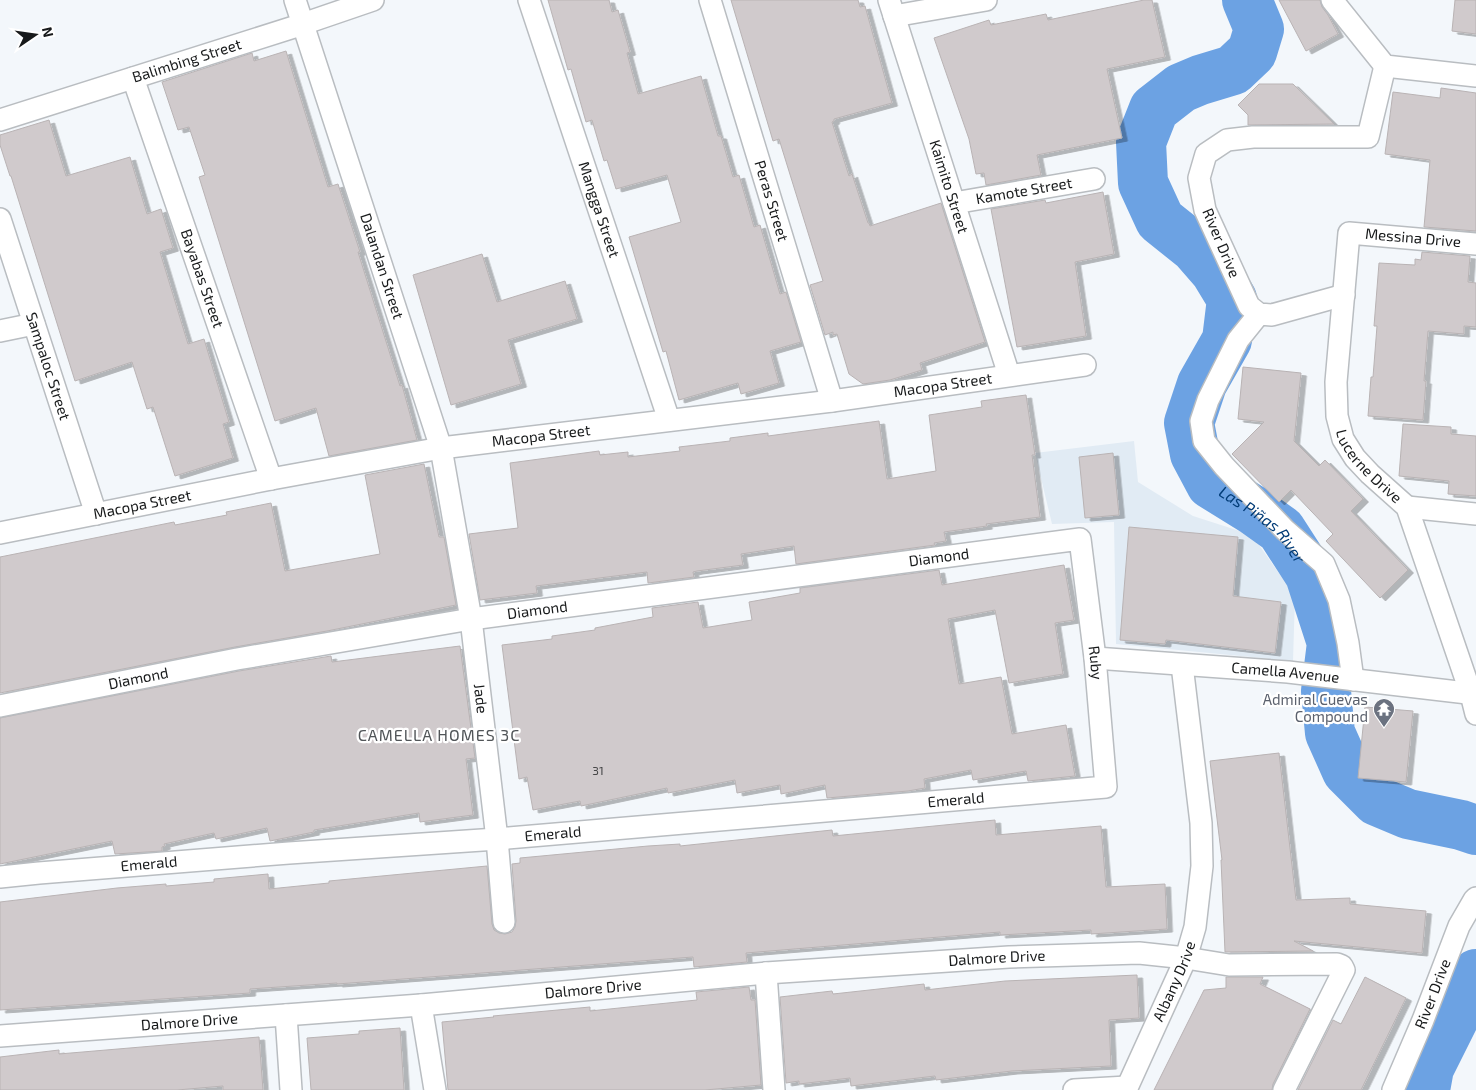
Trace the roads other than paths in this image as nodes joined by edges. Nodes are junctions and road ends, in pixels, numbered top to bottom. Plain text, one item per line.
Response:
1 (295, 0) edge
2 (374, 0) edge
3 (529, 0) edge
4 (710, 0) edge
5 (986, 0) edge
6 (1332, 0) edge
7 (891, 8) edge
8 (303, 24) junction
9 (1385, 66) junction
10 (1476, 76) edge
11 (133, 78) junction
12 (0, 120) edge
13 (1094, 179) dead end
14 (954, 203) junction
15 (0, 219) edge
16 (1349, 232) joint
17 (1476, 244) edge
18 (1344, 295) junction
19 (1259, 314) junction
20 (34, 324) junction
21 (0, 331) edge
22 (1085, 364) dead end
23 (1008, 375) junction
24 (832, 401) junction
25 (669, 420) junction
26 (440, 448) junction
27 (270, 479) junction
28 (1407, 507) junction
29 (96, 514) junction
30 (1476, 514) edge
31 (0, 533) edge
32 (457, 536) joint
33 (1080, 539) joint
34 (471, 620) junction
35 (1095, 658) junction
36 (1182, 665) junction
37 (1347, 680) junction
38 (1474, 701) edge
39 (0, 706) edge
40 (1106, 787) joint
41 (497, 839) junction
42 (0, 877) edge
43 (1475, 899) edge
44 (504, 922) dead end
45 (1186, 958) junction
46 (766, 974) junction
47 (422, 1006) junction
48 (286, 1015) junction
49 (0, 1036) edge
50 (1127, 1088) edge
51 (291, 1090) edge
52 (435, 1090) edge
53 (774, 1090) edge
54 (1074, 1090) edge
55 (1284, 1090) edge
56 (1393, 1090) edge

1 - 8 street, Dalandan Street
2 - 8 street, Balimbing Street
3 - 25 street, Mangga Street
4 - 24 street, Peras Street
5 - 7 street
6 - 9 street
7 - 14 street, Kaimito Street
8 - 11 street, Balimbing Street
8 - 26 street, Dalandan Street
9 - 10 street
9 - 19 street, River Drive
11 - 12 street, Balimbing Street
11 - 27 street, Bayabas Street
13 - 14 street, Kamote Street
14 - 23 street, Kaimito Street
15 - 20 street, Sampaloc Street
16 - 17 street, Messina Drive
16 - 18 street, Lucerne Drive
18 - 19 street
18 - 28 street, Lucerne Drive
19 - 37 street
20 - 21 street
20 - 29 street, Sampaloc Street
22 - 23 street, Macopa Street
23 - 24 street, Macopa Street
24 - 25 street, Macopa Street
25 - 26 street, Macopa Street
26 - 27 street, Macopa Street
26 - 32 street, Dalandan Street
27 - 29 street, Macopa Street
28 - 30 street
28 - 38 street, Lucerne Drive
29 - 31 street, Macopa Street
32 - 34 street, Jade
33 - 34 street, Diamond
33 - 35 street, Ruby
34 - 39 street, Diamond
34 - 41 street, Jade
35 - 36 street, Camella Avenue
35 - 40 street, Ruby
36 - 37 street, Camella Avenue
36 - 45 street, Albany Drive
37 - 38 street, Camella Avenue
40 - 41 street, Emerald
41 - 42 street, Emerald
41 - 44 street, Jade
43 - 56 street, River Drive
45 - 46 street, Dalmore Drive
45 - 50 street, Albany Drive
45 - 55 street, Dalmore Drive
46 - 47 street, Dalmore Drive
46 - 53 street
47 - 48 street, Dalmore Drive
47 - 52 street
48 - 49 street, Dalmore Drive
48 - 51 street
50 - 54 street

